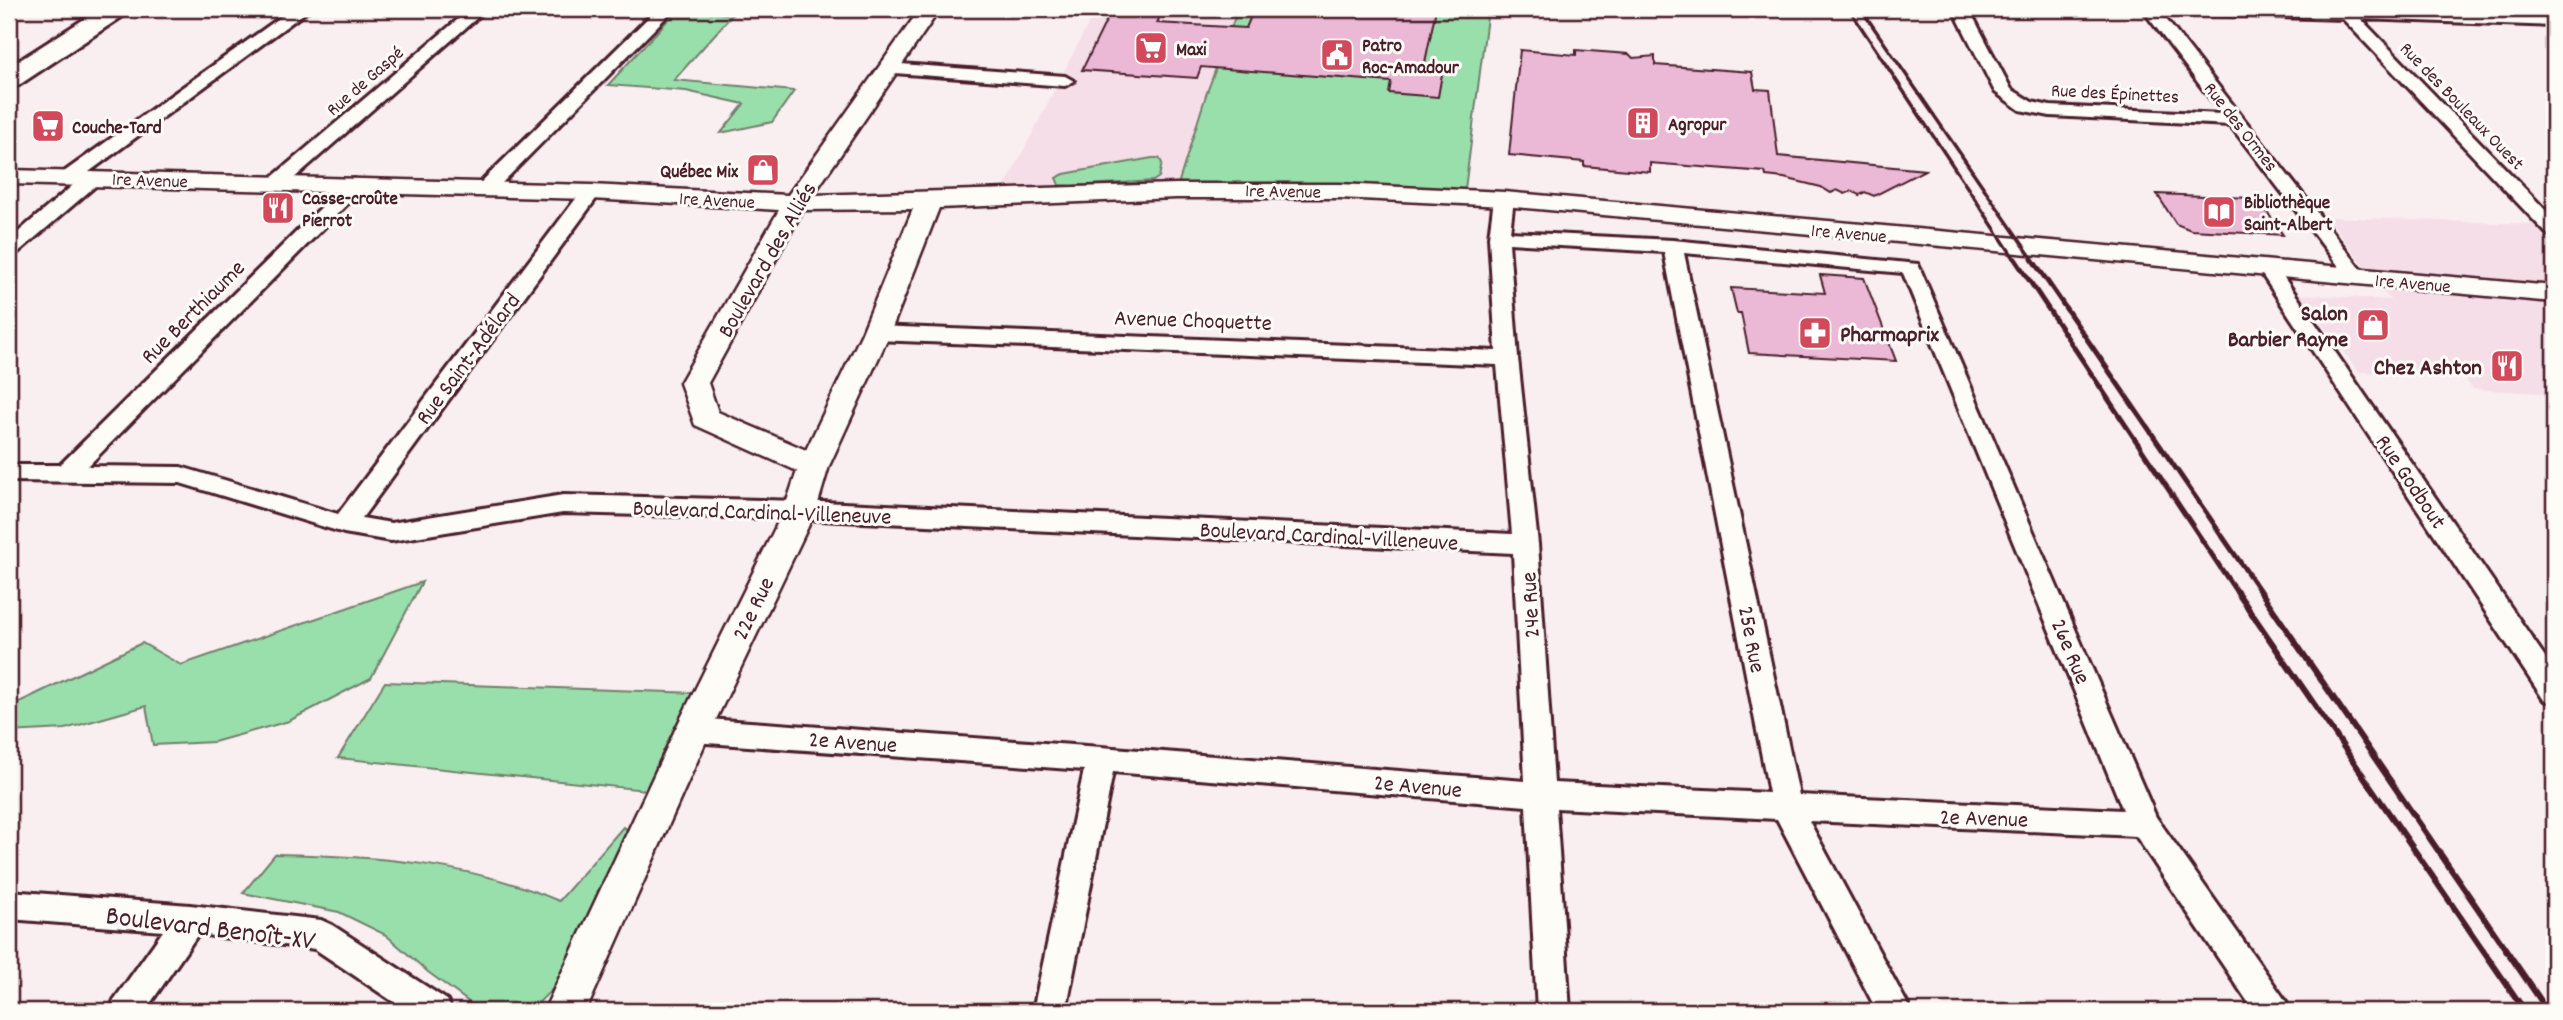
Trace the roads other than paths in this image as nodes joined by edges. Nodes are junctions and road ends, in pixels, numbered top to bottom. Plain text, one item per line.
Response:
1 (117, 9) edge
2 (302, 9) edge
3 (479, 9) edge
4 (666, 9) edge
5 (930, 9) edge
6 (1961, 9) edge
7 (2150, 9) edge
8 (2188, 9) edge
9 (2532, 9) edge
10 (2345, 11) edge
11 (2552, 23) edge
12 (887, 68) junction
13 (11, 76) edge
14 (1065, 81) dead end
15 (2238, 120) junction
16 (9, 177) edge
17 (82, 177) junction
18 (277, 183) junction
19 (355, 185) junction
20 (484, 191) junction
21 (591, 192) junction
22 (1504, 199) junction
23 (929, 201) junction
24 (795, 203) junction
25 (2554, 230) edge
26 (1499, 237) junction
27 (1673, 246) junction
28 (9, 250) edge
29 (1911, 268) joint
30 (2269, 270) junction
31 (2357, 278) junction
32 (2554, 294) edge
33 (876, 333) junction
34 (1507, 358) junction
35 (814, 466) junction
36 (9, 473) edge
37 (66, 474) junction
38 (800, 510) junction
39 (344, 524) junction
40 (1525, 544) junction
41 (2554, 692) edge
42 (693, 730) junction
43 (1101, 758) junction
44 (1540, 795) junction
45 (1787, 808) junction
46 (2144, 824) junction
47 (9, 905) edge
48 (190, 919) junction
49 (126, 1011) edge
50 (435, 1011) edge
51 (565, 1011) edge
52 (1049, 1011) edge
53 (1553, 1011) edge
54 (1894, 1011) edge
55 (2273, 1011) edge

1 - 13 main road
2 - 17 street
3 - 18 street, Rue de Gaspé
4 - 20 street
5 - 12 street, Boulevard des Alliés
6 - 15 street, Rue des Épinettes
7 - 15 street, Rue des Ormes
8 - 10 street
9 - 11 street
10 - 11 street
10 - 25 street, Rue des Bouleaux Ouest
12 - 14 street
12 - 24 street, Boulevard des Alliés
15 - 31 street, Rue des Ormes
16 - 17 street, 1re Avenue
17 - 18 street, 1re Avenue
17 - 28 street
18 - 19 street, 1re Avenue
19 - 20 street, 1re Avenue
19 - 37 street, Rue Berthiaume
20 - 21 street, 1re Avenue
21 - 24 street, 1re Avenue
21 - 39 street, Rue Saint-Adélard
22 - 23 street, 1re Avenue
22 - 26 street, 24e Rue
22 - 30 street, 1re Avenue
23 - 24 street, 1re Avenue
23 - 33 street, 22e Rue
24 - 35 street, Boulevard des Alliés
26 - 27 street, 1re Avenue
26 - 34 street, 24e Rue
27 - 29 street, 1re Avenue
27 - 45 street, 25e Rue
29 - 46 street, 26e Rue
30 - 31 street, 1re Avenue
30 - 41 street, Rue Godbout
31 - 32 street, 1re Avenue
33 - 34 street, Avenue Choquette
33 - 35 street, 22e Rue
34 - 40 street, 24e Rue
35 - 38 street, 22e Rue
36 - 37 street, Boulevard Cardinal-Villeneuve
37 - 39 street, Boulevard Cardinal-Villeneuve
38 - 39 street, Boulevard Cardinal-Villeneuve
38 - 40 street, Boulevard Cardinal-Villeneuve
38 - 42 street, 22e Rue
40 - 44 street, 24e Rue
42 - 43 street, 2e Avenue
42 - 51 street, 22e Rue
43 - 44 street, 2e Avenue
43 - 52 street
44 - 45 street, 2e Avenue
44 - 53 street, 24e Rue
45 - 46 street, 2e Avenue
45 - 54 street, 25e Rue
46 - 55 street, 26e Rue
47 - 48 street, Boulevard Benoît-XV
48 - 49 street
48 - 50 street, Boulevard Benoît-XV

